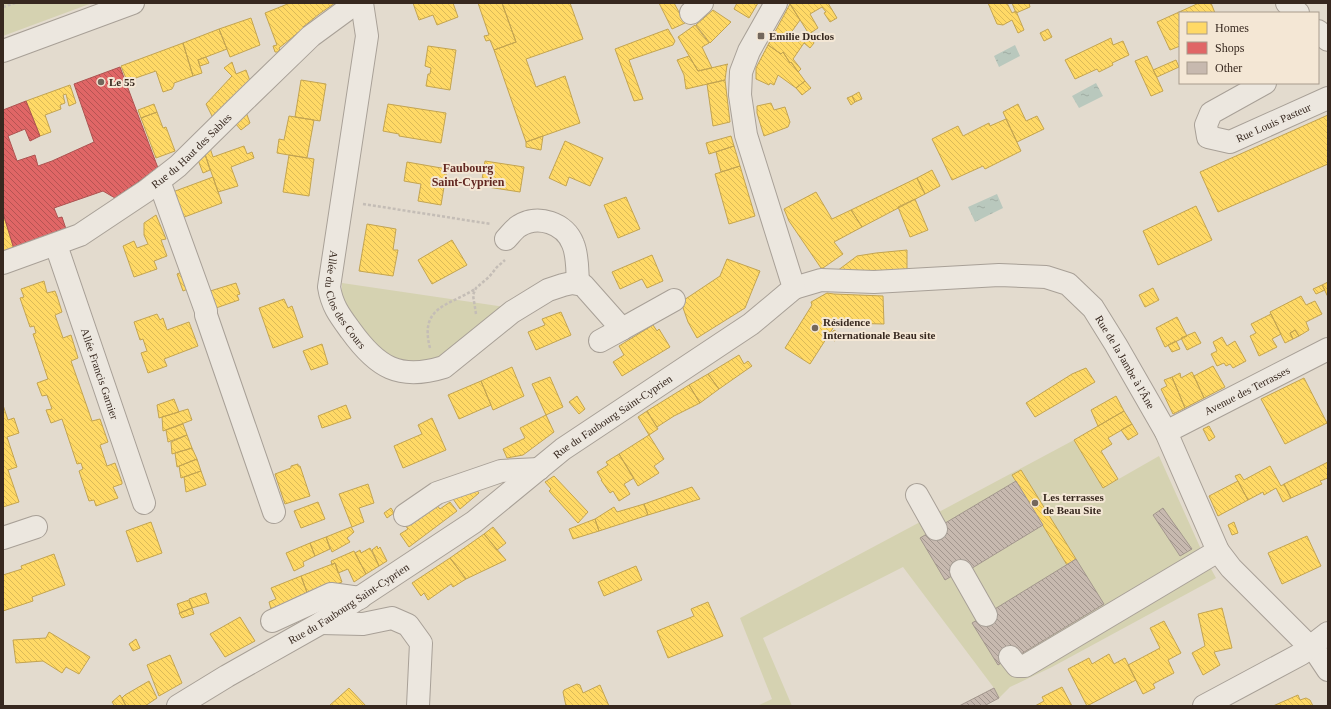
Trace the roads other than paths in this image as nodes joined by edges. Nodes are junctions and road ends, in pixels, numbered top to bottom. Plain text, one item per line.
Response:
1 (133, 3) edge
2 (356, 3) edge
3 (362, 3) edge
4 (776, 3) edge
5 (1287, 3) edge
6 (1297, 12) edge
7 (1319, 32) edge
8 (1328, 40) edge
9 (3, 51) edge
10 (1262, 84) edge
11 (1328, 98) edge
12 (159, 181) junction
13 (506, 239) road end
14 (56, 245) junction
15 (3, 263) edge
16 (578, 283) junction
17 (794, 288) junction
18 (674, 300) dead end
19 (622, 329) junction
20 (600, 341) dead end
21 (1328, 349) edge
22 (1166, 432) junction
23 (539, 469) junction
24 (917, 495) dead end
25 (144, 503) dead end
26 (274, 512) dead end
27 (405, 515) dead end
28 (36, 527) dead end
29 (936, 529) dead end
30 (3, 538) edge
31 (1218, 551) junction
32 (960, 571) dead end
33 (360, 598) junction
34 (986, 615) dead end
35 (272, 621) dead end
36 (321, 623) junction
37 (1328, 633) edge
38 (1310, 647) junction
39 (1010, 658) dead end
40 (1328, 670) edge
41 (178, 706) edge
42 (418, 706) edge
43 (1204, 706) edge

1 - 9 street
2 - 12 street, Rue du Haut des Sables
3 - 16 street, Allée du Clos des Cours
4 - 17 street
5 - 6 street
7 - 8 street
10 - 11 street, Rue Louis Pasteur
12 - 14 street, Rue du Haut des Sables
12 - 26 street
13 - 16 street
14 - 15 street, Rue du Haut des Sables
14 - 25 street, Allée Francis Garnier
16 - 19 street
17 - 22 street, Rue de la Jambe à l'Âne
17 - 23 street, Rue du Faubourg Saint-Cyprien
18 - 19 street
19 - 20 street
21 - 22 street, Avenue des Terrasses
22 - 31 street, Rue de la Jambe à l'Âne
23 - 27 street
23 - 33 street, Rue du Faubourg Saint-Cyprien
24 - 29 street
28 - 30 street
31 - 38 street, Rue de la Jambe à l'Âne
31 - 39 street
32 - 34 street
33 - 35 street
33 - 36 street, Rue du Faubourg Saint-Cyprien
36 - 41 street, Rue du Faubourg Saint-Cyprien
36 - 42 street
37 - 38 street
38 - 40 street, Rue de la Jambe à l'Âne
38 - 43 street

